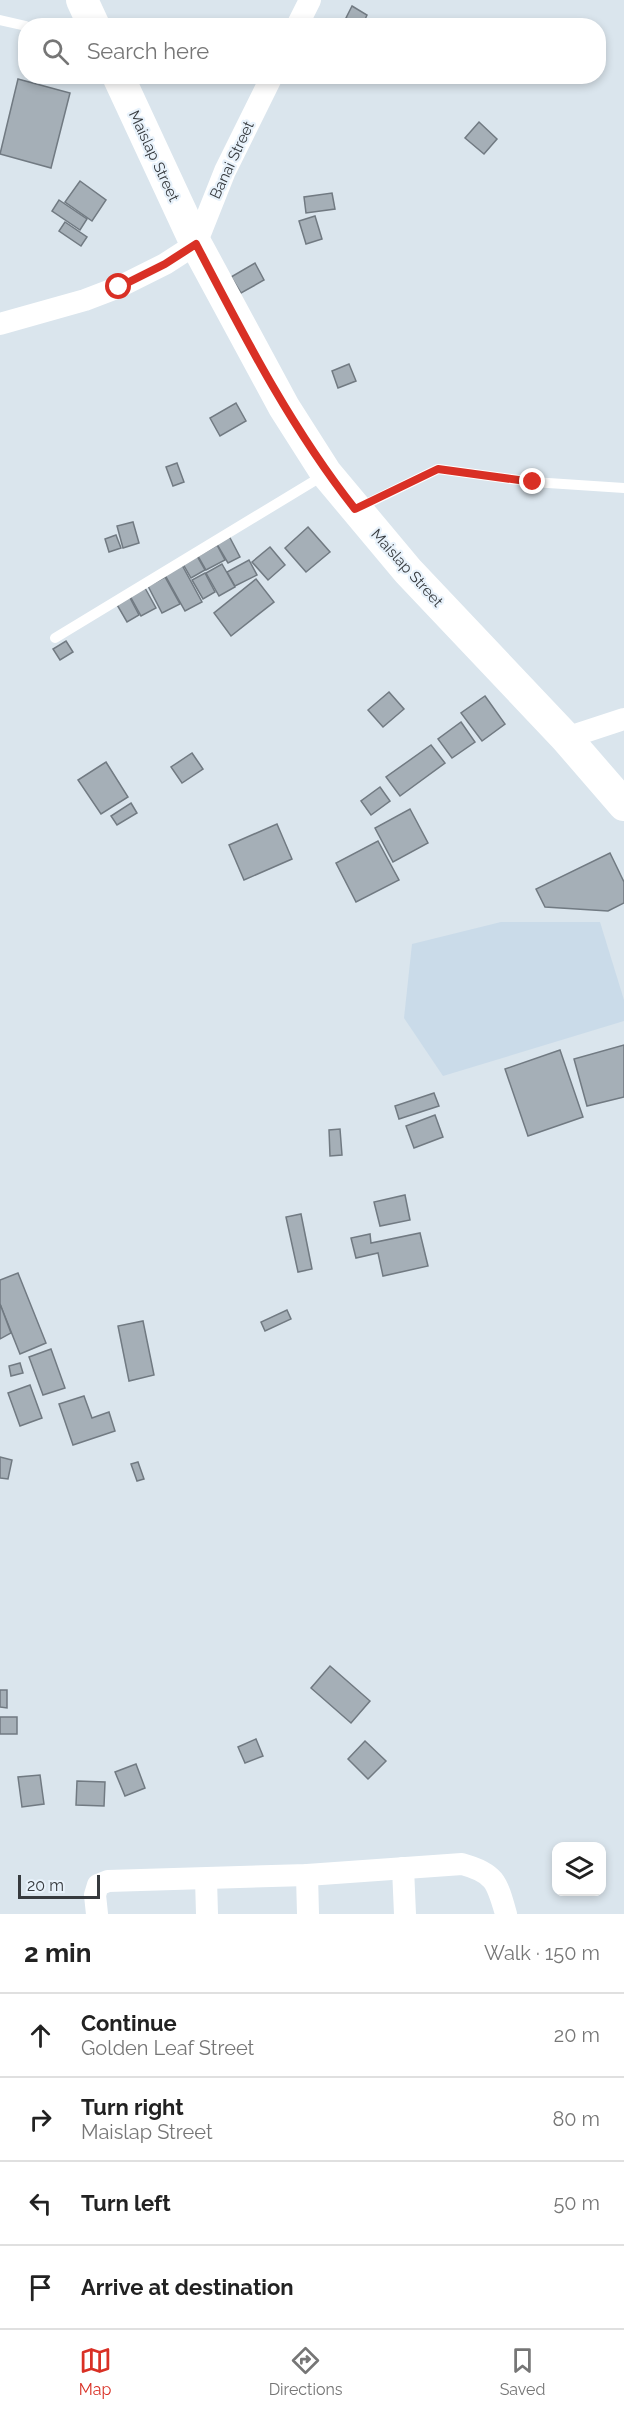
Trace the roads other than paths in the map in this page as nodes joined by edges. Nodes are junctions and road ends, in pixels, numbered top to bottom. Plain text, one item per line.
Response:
1 (82, 0) edge
2 (310, 0) edge
3 (90, 18) edge
4 (301, 18) edge
5 (0, 20) edge
6 (18, 24) edge
7 (122, 84) edge
8 (268, 84) edge
9 (196, 244) junction
10 (0, 324) edge
11 (327, 473) junction
12 (624, 488) edge
13 (355, 509) junction
14 (55, 638) dead end
15 (624, 719) edge
16 (566, 738) junction
17 (624, 805) edge
18 (403, 1868) junction
19 (307, 1875) junction
20 (206, 1879) junction
21 (97, 1914) edge
22 (207, 1914) edge
23 (308, 1914) edge
24 (405, 1914) edge
25 (506, 1914) edge

1 - 3 main road
2 - 4 street
5 - 6 lane
7 - 9 main road, Maislap Street
8 - 9 street, Banai Street
9 - 10 street
9 - 11 main road, Maislap Street
11 - 13 main road, Maislap Street
11 - 14 lane
12 - 13 lane
13 - 16 main road, Maislap Street
15 - 16 street
16 - 17 main road, Maislap Street
18 - 19 street
18 - 24 street
18 - 25 street
19 - 20 street
19 - 23 street
20 - 21 street
20 - 22 street

